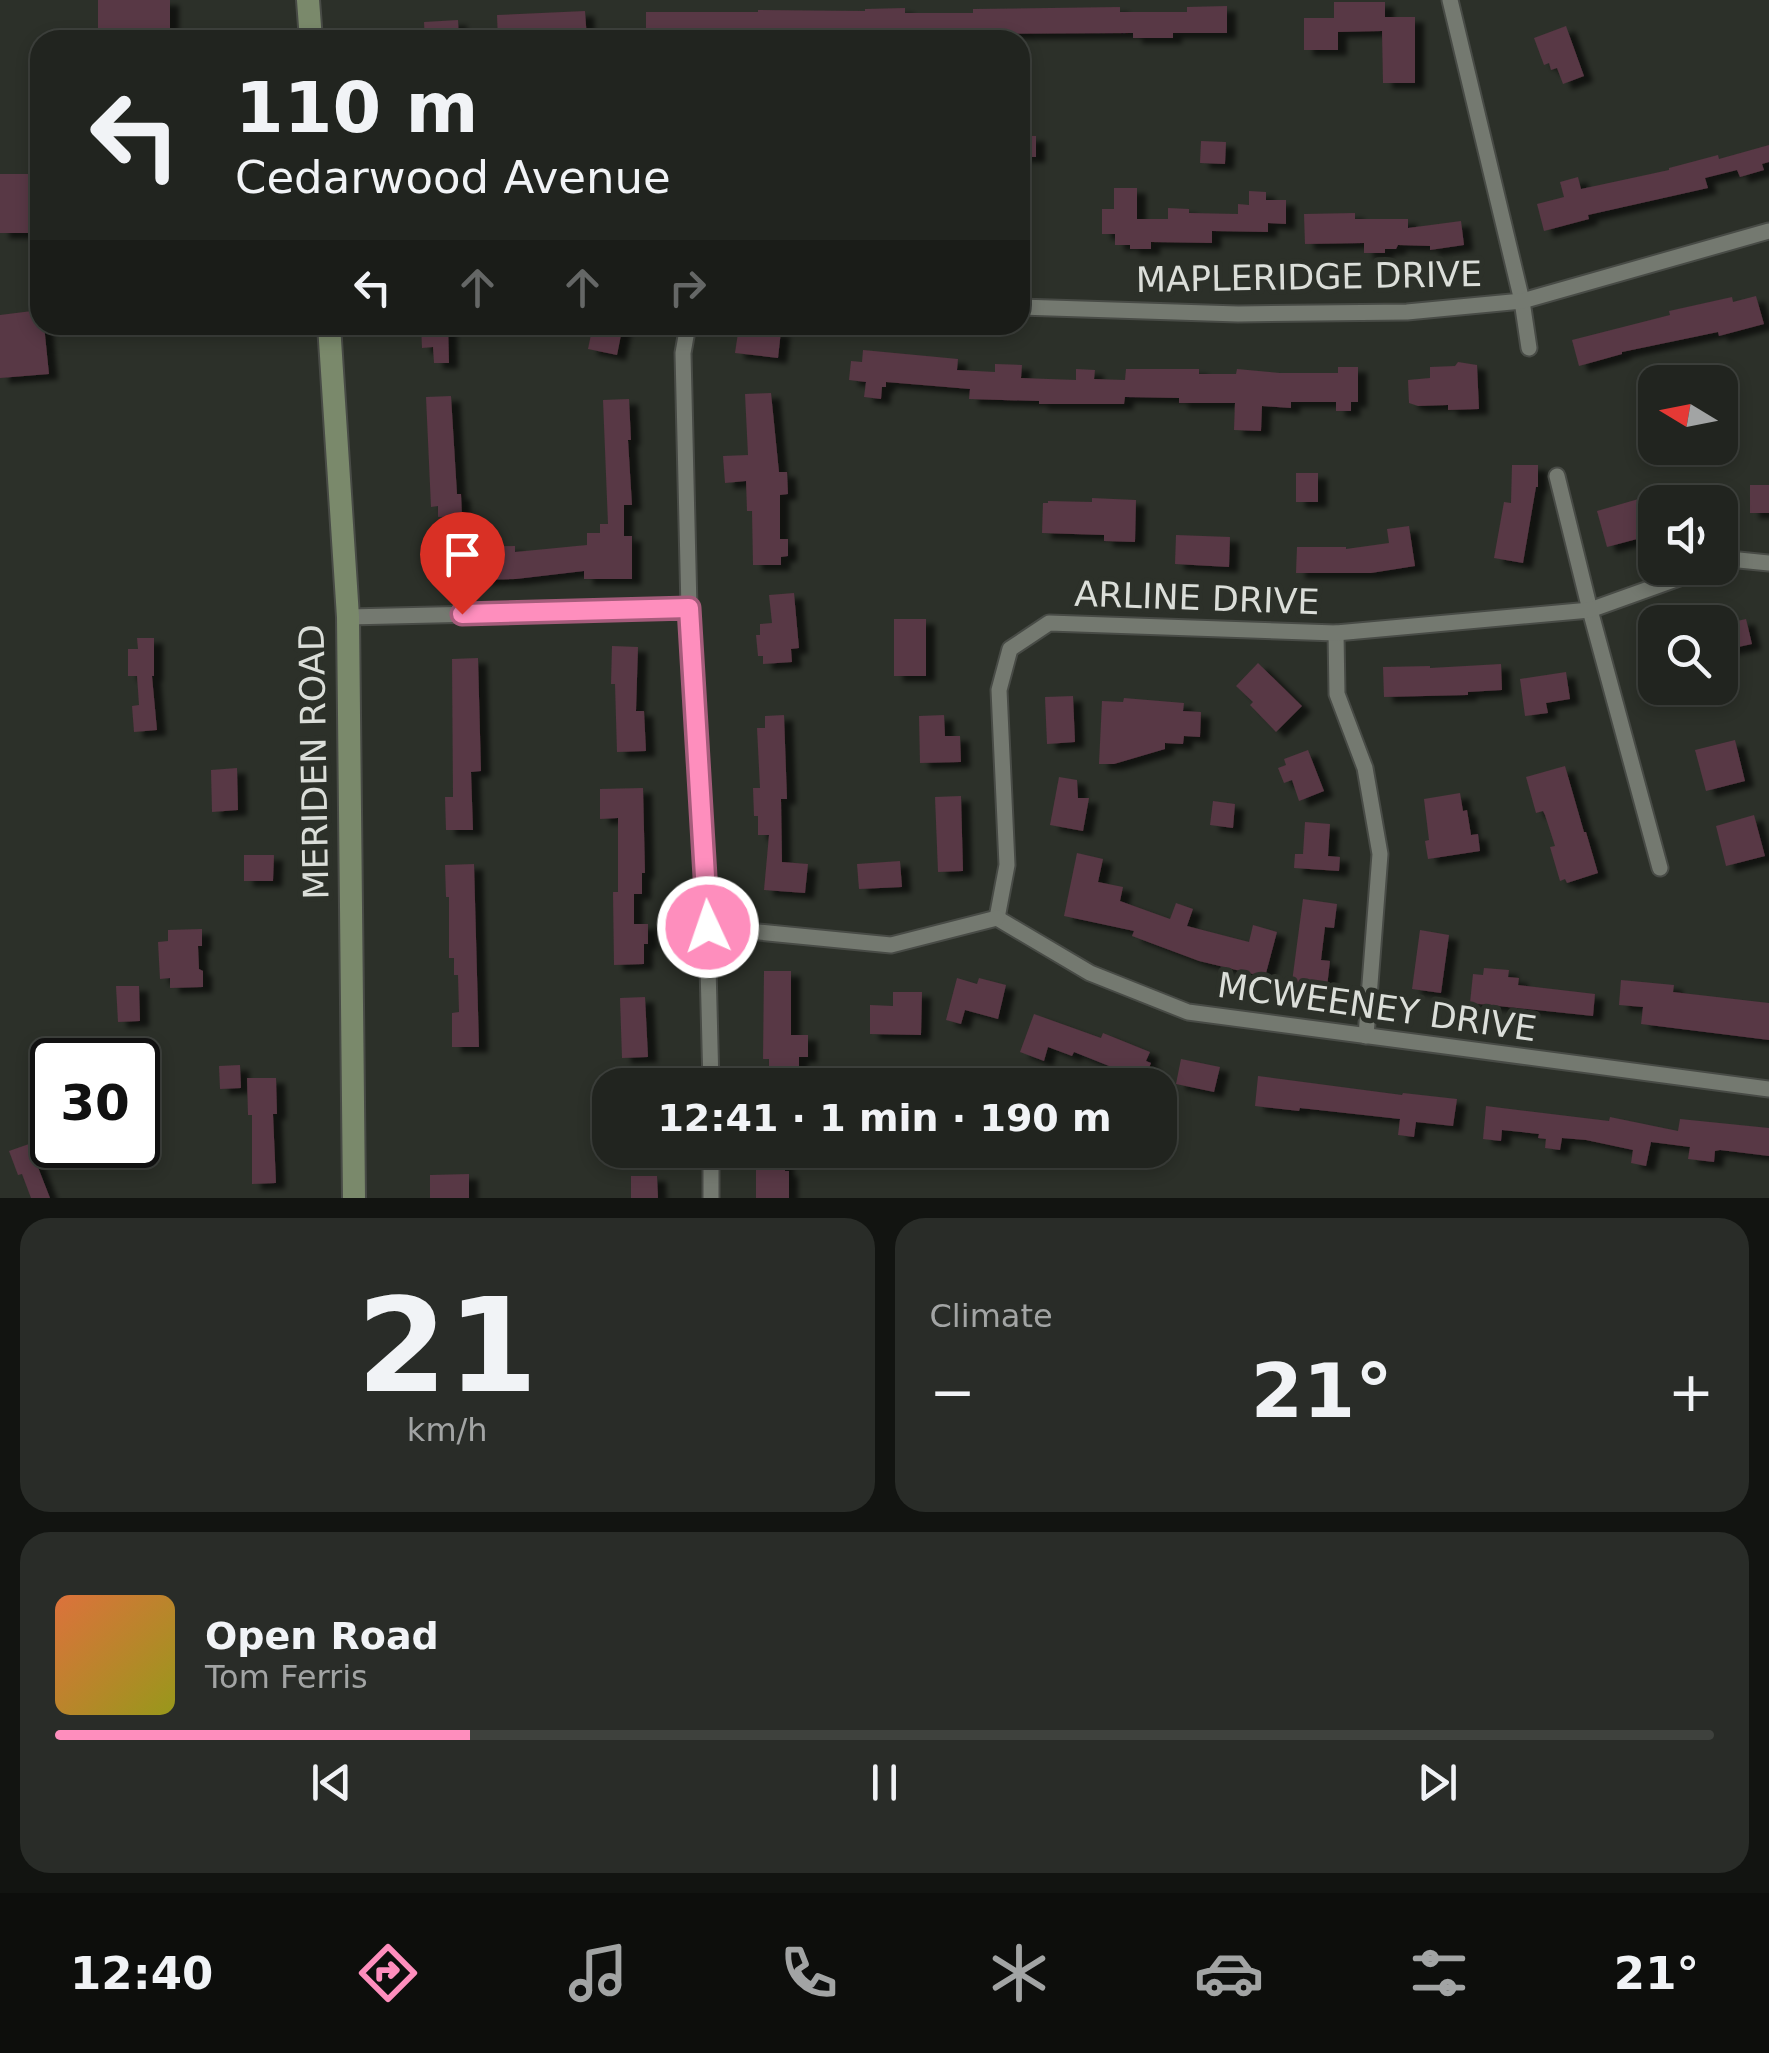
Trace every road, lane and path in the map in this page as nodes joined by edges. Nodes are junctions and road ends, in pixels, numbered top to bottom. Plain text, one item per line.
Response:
1 (308, 0) edge
2 (1450, 0) edge
3 (310, 30) edge
4 (1769, 231) edge
5 (1522, 302) junction
6 (1030, 307) edge
7 (330, 335) edge
8 (686, 335) edge
9 (1529, 348) dead end
10 (1557, 476) dead end
11 (1738, 561) edge
12 (1769, 563) edge
13 (1659, 585) edge
14 (689, 608) junction
15 (1590, 610) junction
16 (348, 617) junction
17 (1336, 633) junction
18 (1660, 868) dead end
19 (998, 918) junction
20 (708, 927) junction
21 (1366, 1036) junction
22 (711, 1068) edge
23 (1769, 1090) edge
24 (711, 1168) edge
25 (354, 1198) edge
26 (711, 1198) edge

1 - 3 main road
2 - 5 street
4 - 5 street, MAPLERIDGE DRIVE
5 - 6 street, MAPLERIDGE DRIVE
5 - 9 street
7 - 16 main road, MERIDEN ROAD
8 - 14 street
10 - 15 street
11 - 12 street
13 - 15 street, ARLINE DRIVE
14 - 16 street
14 - 20 street
15 - 17 street, ARLINE DRIVE
15 - 18 street
16 - 25 main road, MERIDEN ROAD
17 - 19 street, ARLINE DRIVE
17 - 21 street
19 - 20 street
19 - 21 street, MCWEENEY DRIVE
20 - 22 street
21 - 23 street, MCWEENEY DRIVE
24 - 26 street

